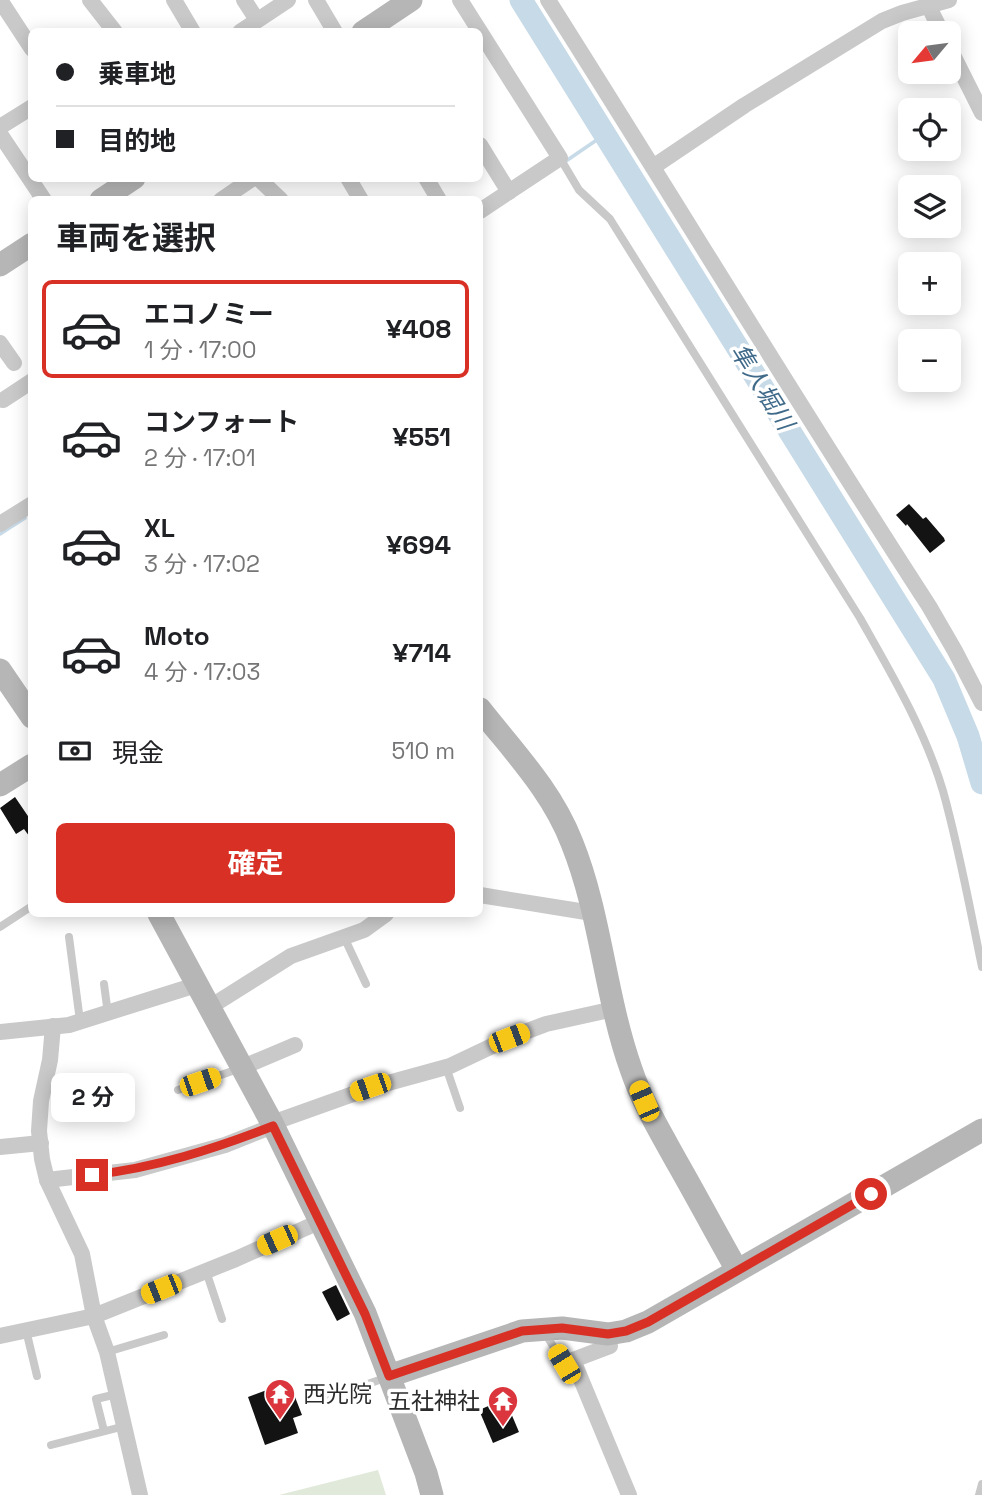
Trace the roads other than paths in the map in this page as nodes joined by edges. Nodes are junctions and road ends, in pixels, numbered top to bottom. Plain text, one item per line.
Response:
1 (0, 0) edge
2 (90, 0) edge
3 (174, 0) edge
4 (244, 0) edge
5 (288, 0) edge
6 (316, 0) edge
7 (411, 0) edge
8 (460, 0) edge
9 (548, 0) edge
10 (949, 0) edge
11 (928, 5) junction
12 (257, 20) junction
13 (936, 21) edge
14 (112, 28) edge
15 (191, 28) edge
16 (246, 28) edge
17 (333, 28) edge
18 (369, 28) edge
19 (478, 28) edge
20 (483, 37) edge
21 (28, 43) edge
22 (961, 71) edge
23 (28, 110) edge
24 (982, 113) edge
25 (0, 127) edge
26 (0, 134) edge
27 (483, 150) edge
28 (560, 158) junction
29 (653, 167) junction
30 (28, 176) edge
31 (249, 182) edge
32 (260, 182) edge
33 (509, 192) junction
34 (227, 196) edge
35 (276, 196) edge
36 (483, 209) edge
37 (28, 252) edge
38 (0, 265) edge
39 (0, 342) edge
40 (14, 363) dead end
41 (28, 384) edge
42 (3, 400) dead end
43 (28, 506) edge
44 (0, 524) edge
45 (0, 670) edge
46 (982, 704) edge
47 (28, 711) edge
48 (483, 712) edge
49 (28, 768) edge
50 (0, 785) edge
51 (483, 895) edge
52 (28, 909) edge
53 (592, 913) junction
54 (161, 917) edge
55 (382, 917) edge
56 (0, 927) edge
57 (69, 937) dead end
58 (344, 937) junction
59 (982, 967) edge
60 (104, 984) dead end
61 (366, 984) dead end
62 (196, 985) junction
63 (210, 1007) junction
64 (614, 1009) junction
65 (107, 1014) junction
66 (80, 1021) junction
67 (53, 1026) junction
68 (0, 1032) edge
69 (295, 1045) dead end
70 (243, 1067) junction
71 (446, 1067) junction
72 (178, 1090) dead end
73 (460, 1108) dead end
74 (272, 1124) junction
75 (982, 1130) edge
76 (41, 1143) junction
77 (0, 1147) edge
78 (47, 1180) junction
79 (318, 1222) junction
80 (737, 1270) junction
81 (206, 1271) junction
82 (94, 1316) junction
83 (222, 1320) dead end
84 (543, 1329) junction
85 (26, 1330) junction
86 (608, 1334) junction
87 (164, 1335) dead end
88 (0, 1336) edge
89 (107, 1352) junction
90 (573, 1360) junction
91 (37, 1376) dead end
92 (389, 1376) junction
93 (117, 1394) junction
94 (324, 1399) dead end
95 (125, 1426) junction
96 (104, 1431) junction
97 (51, 1445) dead end
98 (982, 1484) edge
99 (140, 1495) edge
100 (432, 1495) edge
101 (629, 1495) edge
102 (979, 1495) edge

1 - 21 street
2 - 14 street
3 - 15 street
4 - 12 street
5 - 12 street
6 - 17 street
7 - 18 street
8 - 19 street
9 - 29 street
10 - 11 street
11 - 13 street
11 - 29 street
12 - 16 street
20 - 28 street
22 - 24 street
23 - 25 street
26 - 30 street
27 - 33 street
28 - 33 street
28 - 59 lane
29 - 46 street
31 - 34 street
32 - 35 street
33 - 36 street
37 - 38 street
39 - 40 street
41 - 42 street
43 - 44 street
45 - 47 street
48 - 53 street
49 - 50 street
51 - 53 street
52 - 56 lane
53 - 64 street
54 - 62 street
55 - 58 street
57 - 66 lane
58 - 61 lane
58 - 63 street
60 - 65 lane
62 - 63 street
62 - 65 street
63 - 70 street
64 - 71 street
64 - 80 street
65 - 66 street
66 - 67 street
67 - 68 street
67 - 76 street
69 - 70 street
70 - 72 lane
70 - 74 street
71 - 73 lane
71 - 74 street
74 - 78 street
74 - 79 street
75 - 80 street
76 - 77 street
76 - 78 street
78 - 82 street
79 - 81 street
79 - 92 street
80 - 86 street
81 - 82 street
81 - 83 lane
82 - 85 street
82 - 89 street
84 - 86 street
84 - 90 lane
84 - 92 street
85 - 88 street
85 - 91 lane
86 - 90 street
87 - 89 lane
89 - 93 street
90 - 101 street
92 - 94 lane
92 - 100 street
93 - 95 street
93 - 96 lane
95 - 96 lane
95 - 99 street
96 - 97 lane
98 - 102 lane

